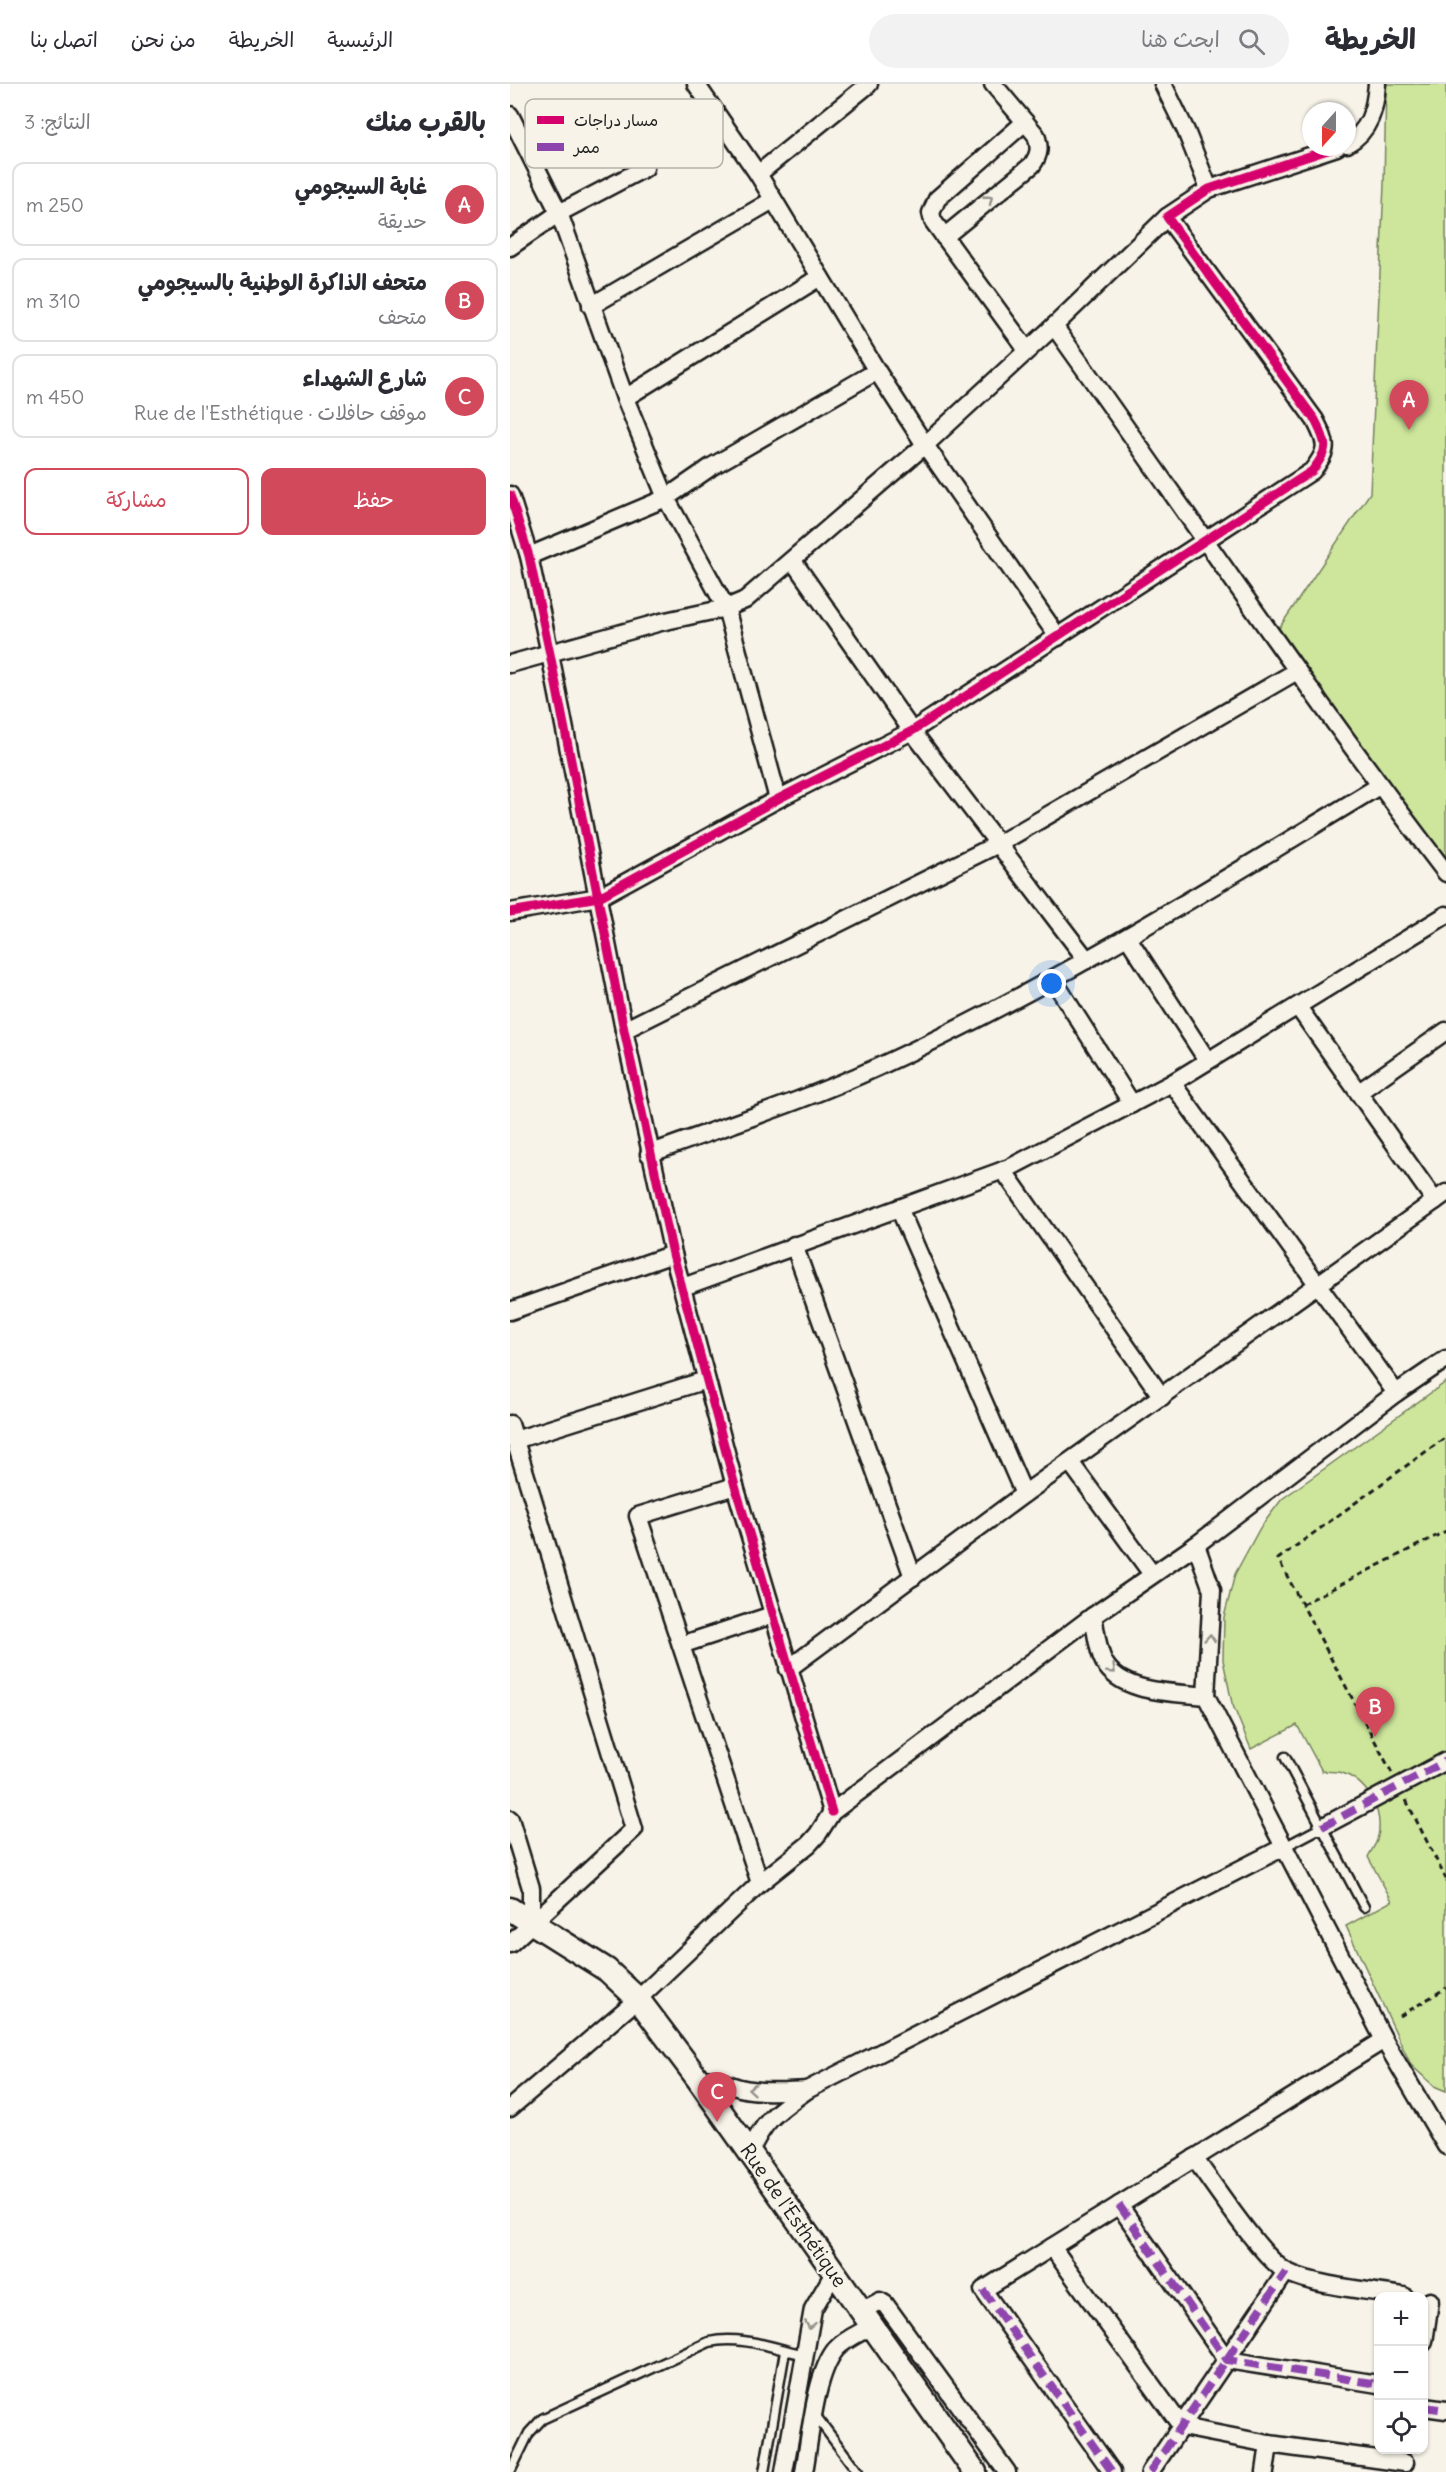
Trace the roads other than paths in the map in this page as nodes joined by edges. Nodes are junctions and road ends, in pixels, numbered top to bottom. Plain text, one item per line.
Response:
1 (696, 84) edge
2 (869, 84) edge
3 (993, 84) edge
4 (1163, 84) edge
5 (1377, 84) edge
6 (706, 99) edge
7 (510, 115) edge
8 (1025, 122) junction
9 (723, 123) edge
10 (1356, 136) edge
11 (525, 145) edge
12 (1310, 156) edge
13 (536, 168) edge
14 (645, 168) dead end
15 (758, 174) junction
16 (1209, 189) junction
17 (773, 200) junction
18 (559, 213) junction
19 (1167, 217) junction
20 (944, 237) junction
21 (510, 247) edge
22 (820, 277) junction
23 (591, 306) junction
24 (1054, 326) junction
25 (1027, 350) junction
26 (877, 371) junction
27 (625, 398) junction
28 (925, 445) junction
29 (510, 495) edge
30 (666, 498) junction
31 (1207, 540) junction
32 (529, 556) junction
33 (793, 561) junction
34 (726, 608) junction
35 (1058, 636) junction
36 (550, 654) junction
37 (510, 664) edge
38 (1297, 671) junction
39 (912, 730) junction
40 (1380, 786) junction
41 (778, 799) junction
42 (1000, 843) junction
43 (1446, 873) edge
44 (599, 897) junction
45 (510, 912) edge
46 (1446, 915) edge
47 (1128, 938) junction
48 (1087, 960) junction
49 (1053, 979) junction
50 (1298, 1007) junction
51 (624, 1030) junction
52 (1446, 1031) edge
53 (1208, 1060) junction
54 (1172, 1083) junction
55 (1359, 1092) junction
56 (1132, 1104) junction
57 (649, 1154) junction
58 (1003, 1170) junction
59 (1441, 1197) edge
60 (898, 1209) junction
61 (794, 1245) junction
62 (673, 1254) junction
63 (683, 1287) junction
64 (1318, 1287) junction
65 (510, 1311) edge
66 (1446, 1359) edge
67 (706, 1380) junction
68 (1396, 1393) junction
69 (1161, 1397) junction
70 (512, 1432) edge
71 (1070, 1462) junction
72 (735, 1486) junction
73 (1024, 1494) junction
74 (1196, 1545) junction
75 (1152, 1574) junction
76 (913, 1578) junction
77 (772, 1615) junction
78 (1093, 1616) junction
79 (681, 1646) junction
80 (788, 1669) junction
81 (1206, 1696) junction
82 (1285, 1757) dead end
83 (1446, 1761) edge
84 (832, 1812) junction
85 (510, 1819) edge
86 (1322, 1827) junction
87 (1284, 1847) junction
88 (760, 1883) junction
89 (1364, 1907) dead end
90 (510, 1909) edge
91 (531, 1923) junction
92 (510, 1944) edge
93 (638, 1999) junction
94 (1384, 2040) junction
95 (698, 2079) junction
96 (807, 2090) junction
97 (510, 2108) edge
98 (1446, 2146) edge
99 (750, 2152) junction
100 (1194, 2158) junction
101 (1119, 2205) junction
102 (1052, 2247) junction
103 (1286, 2272) junction
104 (834, 2273) junction
105 (1381, 2292) edge
106 (1433, 2302) edge
107 (866, 2319) junction
108 (1428, 2324) edge
109 (785, 2351) junction
110 (805, 2355) junction
111 (1227, 2361) junction
112 (1374, 2383) edge
113 (1428, 2408) edge
114 (1446, 2410) edge
115 (814, 2414) junction
116 (1182, 2427) junction
117 (1269, 2444) junction
118 (1405, 2462) edge
119 (510, 2472) edge
120 (764, 2472) edge
121 (784, 2472) edge
122 (804, 2472) edge
123 (858, 2472) edge
124 (975, 2472) edge
125 (1007, 2472) edge
126 (1112, 2472) edge
127 (1150, 2472) edge
128 (1265, 2472) edge

1 - 6 street
2 - 15 street
3 - 8 street
4 - 16 street
5 - 10 street
7 - 11 street
8 - 20 street
20 -> 8 street
9 - 15 street
12 - 16 street
13 - 18 street
14 - 18 street
15 - 17 street
16 - 19 street
17 - 22 street
17 - 23 street
18 - 21 street
18 - 23 street
19 - 24 street
19 - 31 street
20 - 25 street
22 - 26 street
22 - 27 street
23 - 27 street
24 - 25 street
24 - 31 street
25 - 28 street
26 - 28 street
26 - 30 street
27 - 30 street
28 - 33 street
28 - 35 street
29 - 32 street
30 - 32 street
30 - 34 street
31 - 35 street
31 - 38 street
32 - 36 street
33 - 34 street
33 - 39 street
34 - 36 street
34 - 41 street
35 - 39 street
36 - 37 street
36 - 44 street
38 - 40 street
38 - 42 street
39 - 41 street
39 - 42 street
40 - 43 street
40 - 47 street
41 - 44 street
42 - 48 street
42 - 51 street
44 - 45 street
44 - 51 street
46 - 50 street
47 - 48 street
47 - 53 street
48 - 49 street
49 - 56 street
49 - 57 street
50 - 53 street
50 - 55 street
51 - 57 street
52 - 55 street
53 - 54 street
54 - 56 street
54 - 64 street
55 - 59 street
56 - 58 street
57 - 62 street
58 - 60 street
58 - 69 street
59 - 64 street
60 - 61 street
60 - 73 street
61 - 63 street
61 - 76 street
62 - 63 street
62 - 65 street
63 - 67 street
64 - 68 street
64 - 69 street
66 - 68 street
67 - 70 street
67 - 72 street
68 - 74 street
69 - 71 street
70 - 91 street
71 - 73 street
71 - 75 street
72 - 77 street
72 - 79 street
73 - 76 street
74 - 75 street
81 -> 74 street
75 - 78 street
76 - 80 street
77 - 79 street
77 - 80 street
78 -> 81 street
78 - 84 street
79 - 88 street
80 - 84 street
81 - 87 street
82 - 86 lane
83 - 86 street
84 - 88 street
85 - 91 street
86 - 87 lane
86 - 89 lane
87 - 94 street
87 - 96 street
88 - 93 street
90 - 91 street, Rue de l'Esthétique
91 - 92 street
91 - 93 street, Rue de l'Esthétique
93 - 95 street, Rue de l'Esthétique
93 - 97 street
94 - 98 street
94 - 100 street
96 -> 95 street
95 - 99 street, Rue de l'Esthétique
96 - 99 street
99 - 104 street, Rue de l'Esthétique
100 - 101 street
100 - 103 street
101 - 102 street
101 - 111 street
102 - 116 street
102 - 126 street
103 - 105 street
103 - 111 street
104 - 107 street, Rue de l'Esthétique
104 -> 110 street
106 - 108 street
107 - 115 street
107 - 124 street, Rue de l'Esthétique
107 - 125 street
109 - 110 lane
109 - 119 lane
109 - 120 lane
110 - 121 street
111 - 112 street
111 - 116 street
113 - 114 street
115 - 122 street
115 - 123 lane
116 - 117 street
116 - 127 street
117 - 118 street
117 - 128 street

